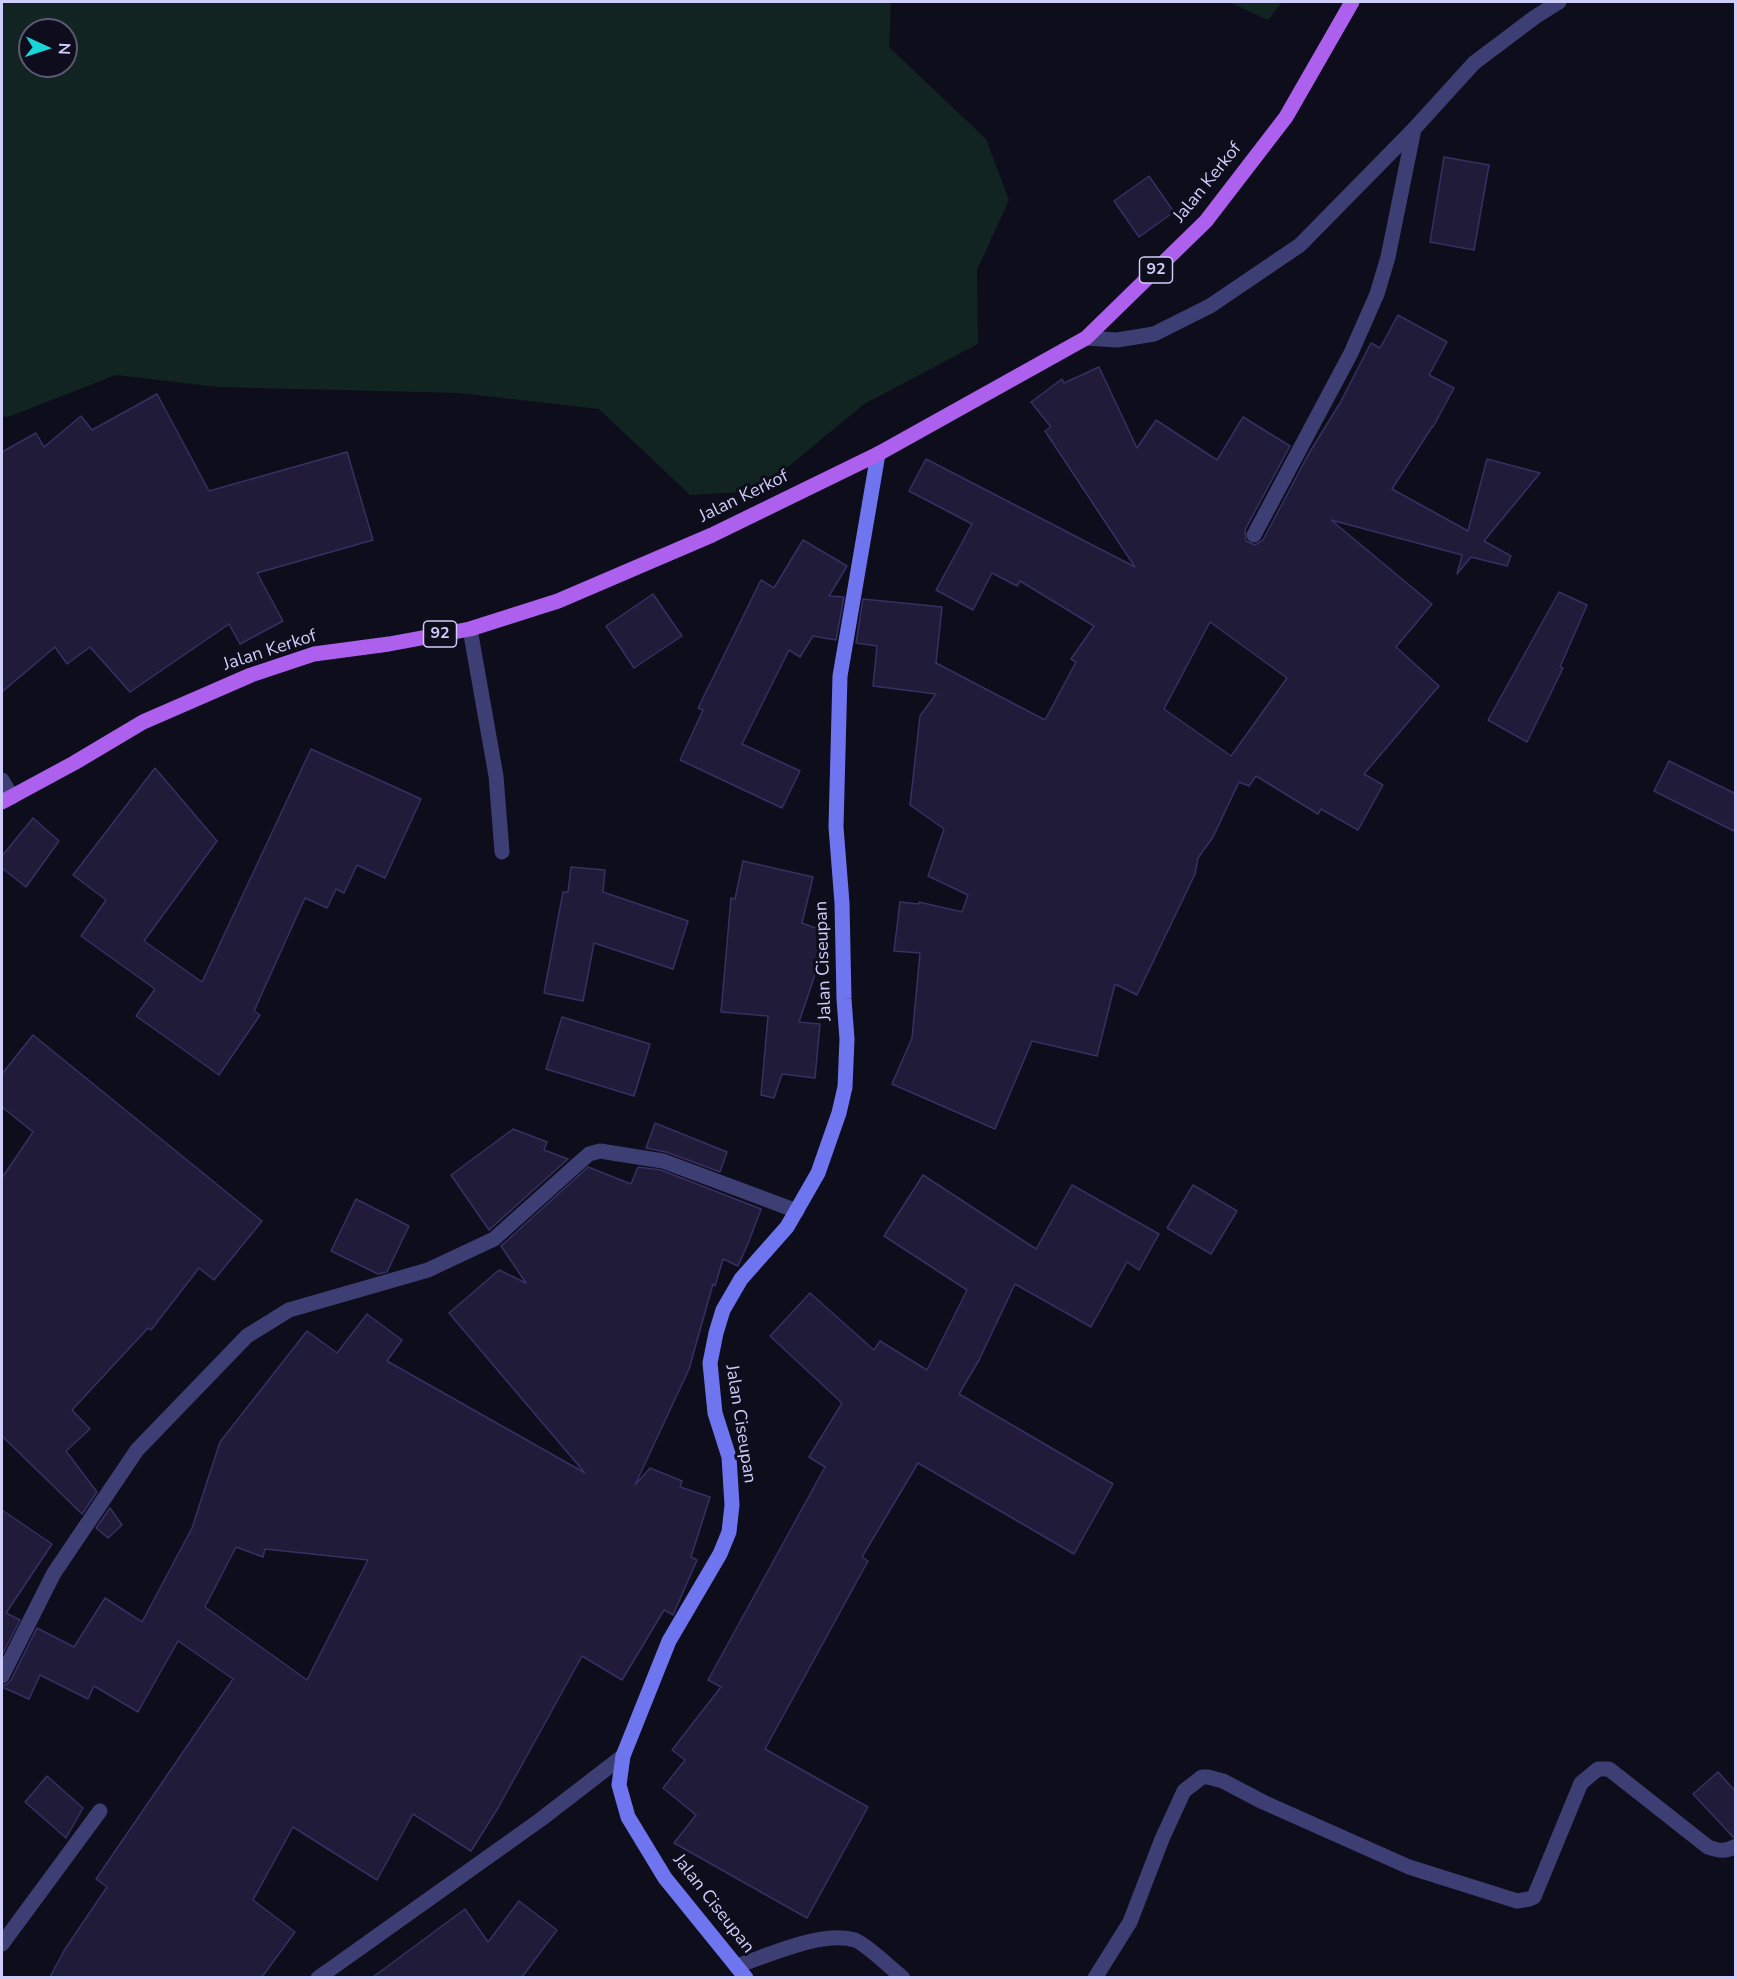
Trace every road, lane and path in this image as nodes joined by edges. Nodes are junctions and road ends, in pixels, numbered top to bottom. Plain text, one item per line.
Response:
1 (1352, 2) edge
2 (1559, 2) edge
3 (1413, 129) junction
4 (1086, 338) junction
5 (878, 454) junction
6 (1254, 535) dead end
7 (470, 628) junction
8 (2, 780) edge
9 (7, 800) edge
10 (502, 852) dead end
11 (796, 1210) junction
12 (2, 1676) edge
13 (623, 1756) junction
14 (100, 1811) dead end
15 (1736, 1846) edge
16 (2, 1944) edge
17 (741, 1972) edge
18 (318, 1977) edge
19 (903, 1977) edge
20 (1095, 1977) edge

1 - 4 main road, Jalan Kerkof / 92
2 - 3 street
3 - 4 street
3 - 6 street
4 - 5 main road, Jalan Kerkof / 92
5 - 7 main road, Jalan Kerkof / 92
5 - 11 main road, Jalan Ciseupan
7 - 9 main road, Jalan Kerkof / 92
7 - 10 street
8 - 9 street
11 - 12 street
11 - 13 main road, Jalan Ciseupan
13 - 17 main road, Jalan Ciseupan
13 - 18 street
14 - 16 street
15 - 20 street
17 - 19 street

